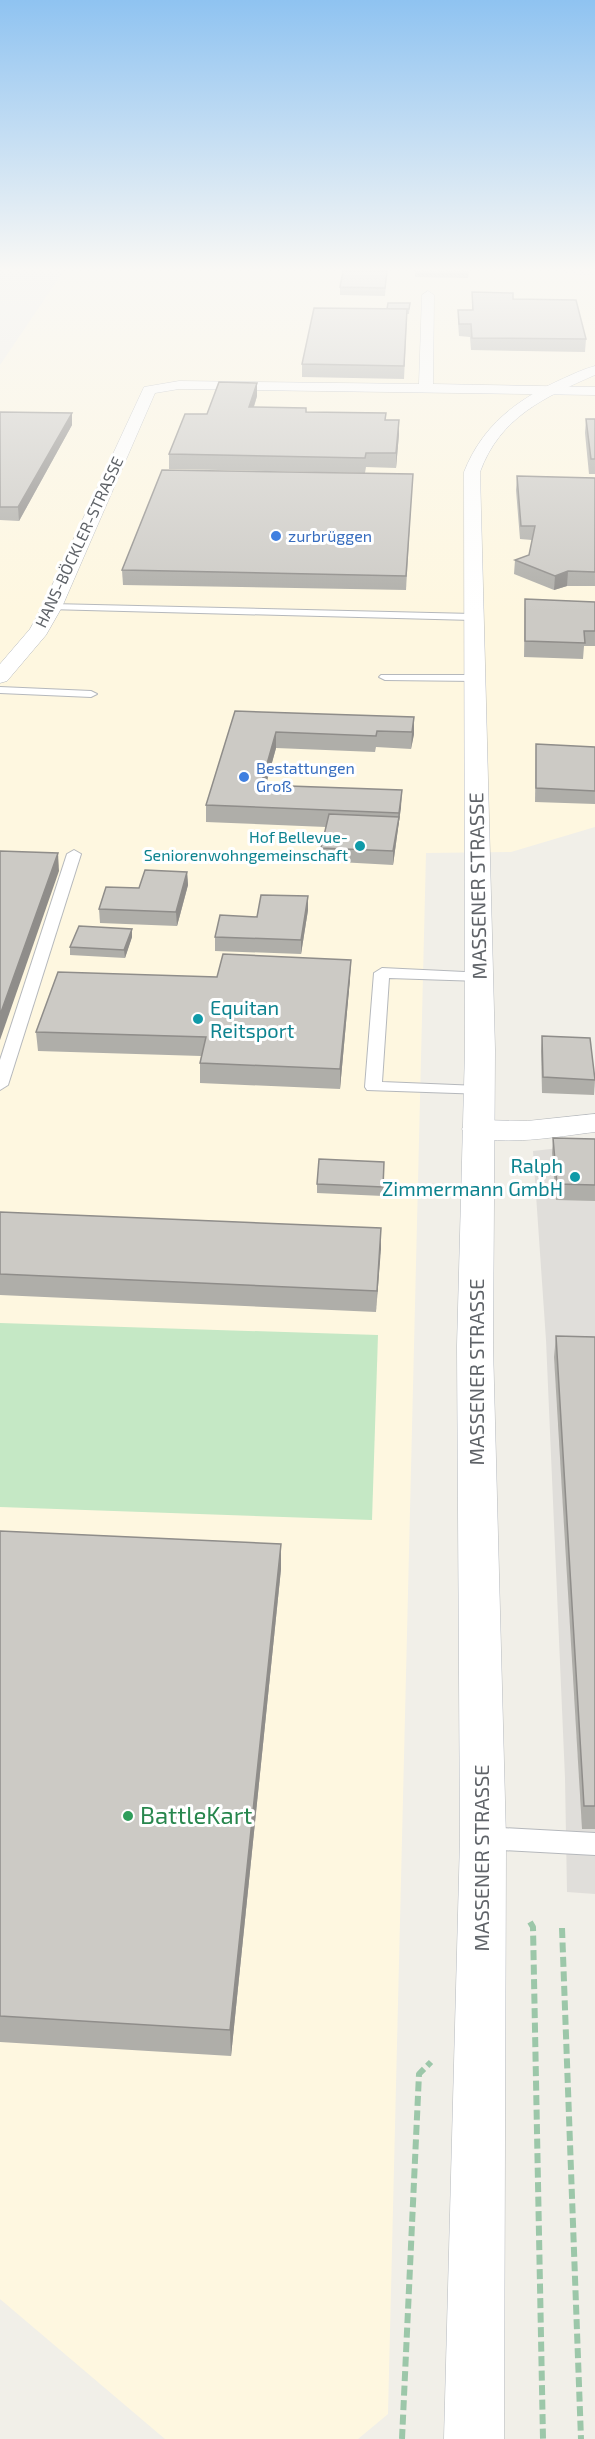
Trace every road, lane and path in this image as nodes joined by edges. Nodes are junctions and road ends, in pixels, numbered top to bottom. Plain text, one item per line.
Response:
1 (426, 385) edge
2 (563, 385) edge
3 (426, 389) junction
4 (550, 391) junction
5 (595, 391) edge
6 (52, 607) junction
7 (473, 617) junction
8 (0, 676) edge
9 (385, 677) dead end
10 (476, 678) junction
11 (0, 690) edge
12 (91, 694) dead end
13 (74, 854) dead end
14 (480, 976) junction
15 (0, 1085) edge
16 (479, 1091) junction
17 (595, 1123) edge
18 (477, 1129) junction
19 (483, 1838) junction
20 (595, 1844) edge
21 (527, 1917) dead end
22 (562, 1928) dead end
23 (419, 2074) dead end
24 (402, 2439) edge
25 (474, 2439) edge
26 (543, 2439) edge
27 (581, 2439) edge

1 - 3 main road
2 - 4 main road, MASSENER STRASSE
3 - 4 main road, HANS-BÖCKLER-STRASSE
3 - 6 main road, HANS-BÖCKLER-STRASSE
4 - 5 main road, HANS-BÖCKLER-STRASSE
4 - 7 main road, MASSENER STRASSE
6 - 7 lane
6 - 8 main road, HANS-BÖCKLER-STRASSE
7 - 10 main road, MASSENER STRASSE
9 - 10 lane
10 - 14 main road, MASSENER STRASSE
11 - 12 lane
13 - 15 lane
14 - 16 main road, MASSENER STRASSE
14 - 16 lane
16 - 18 main road, MASSENER STRASSE
17 - 18 main road
18 - 19 main road, MASSENER STRASSE
19 - 20 lane
19 - 25 main road, MASSENER STRASSE
21 - 26 path
22 - 27 path
23 - 24 path

